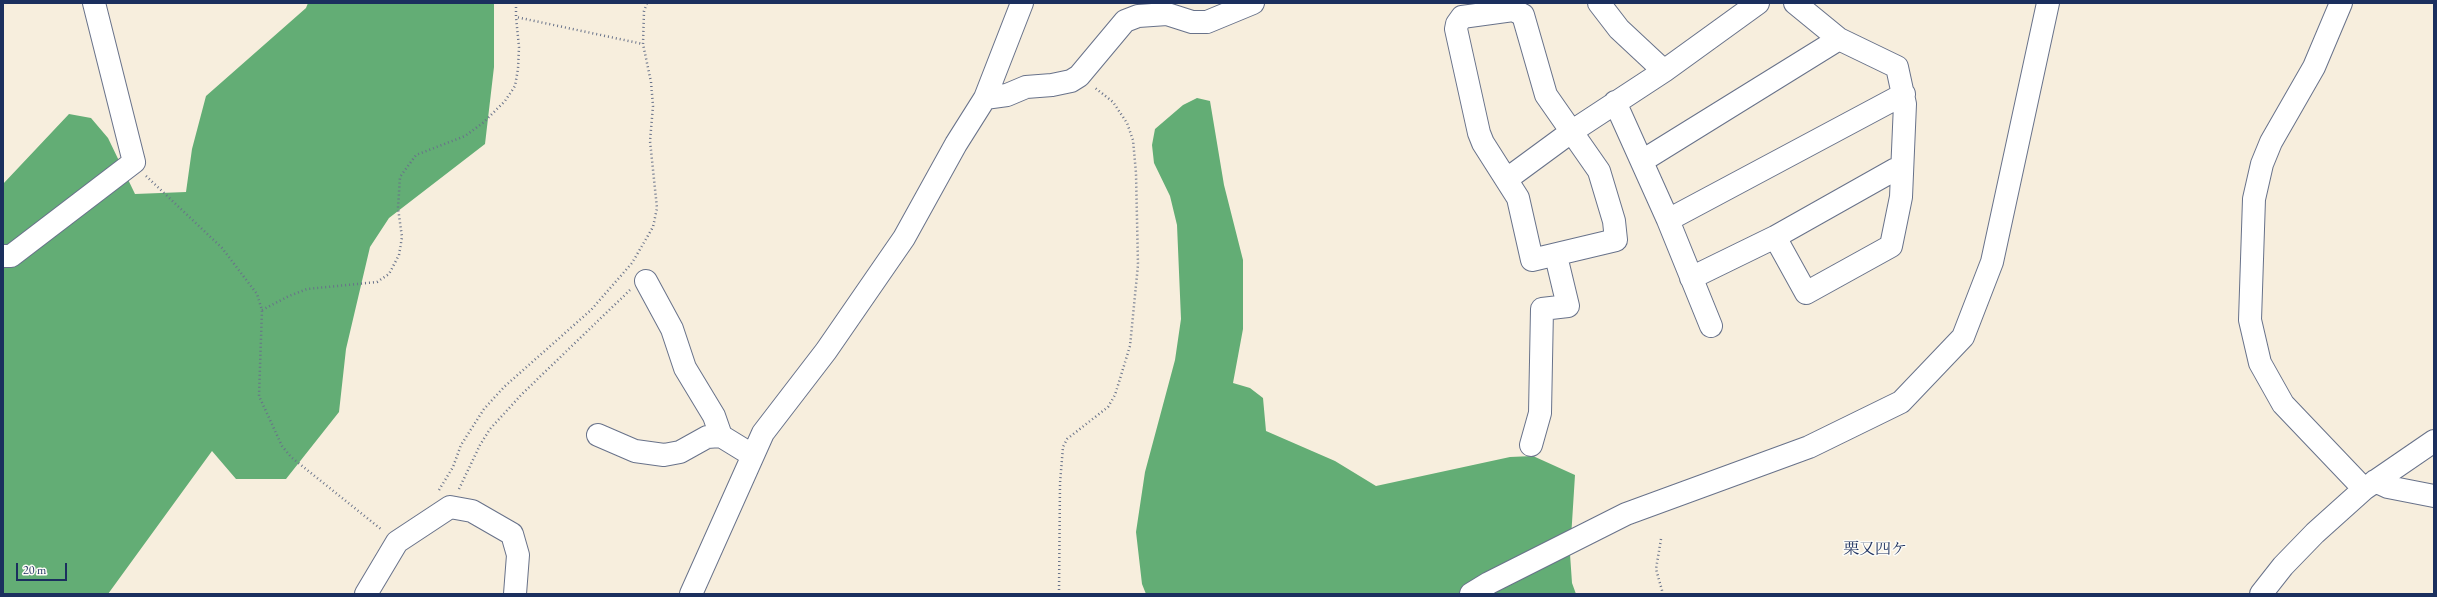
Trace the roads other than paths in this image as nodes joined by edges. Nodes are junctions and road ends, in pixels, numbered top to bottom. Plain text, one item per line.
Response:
1 (94, 3) edge
2 (1022, 3) edge
3 (1253, 3) edge
4 (1599, 3) edge
5 (1758, 3) edge
6 (1795, 3) edge
7 (2048, 3) edge
8 (2341, 3) edge
9 (1839, 39) junction
10 (1664, 72) junction
11 (1904, 94) junction
12 (985, 98) junction
13 (1615, 102) junction
14 (1571, 132) junction
15 (1642, 160) junction
16 (1902, 168) junction
17 (1507, 179) junction
18 (1668, 220) junction
19 (1775, 237) junction
20 (3, 256) edge
21 (1556, 256) junction
22 (1691, 278) junction
23 (646, 281) road end
24 (1711, 326) dead end
25 (598, 435) dead end
26 (721, 436) junction
27 (2434, 441) edge
28 (1531, 445) dead end
29 (752, 455) junction
30 (2370, 485) junction
31 (2434, 496) edge
32 (366, 594) edge
33 (515, 594) edge
34 (691, 594) edge
35 (1471, 594) edge
36 (2261, 594) edge

1 - 20 street
2 - 12 street
3 - 12 street
4 - 10 street
5 - 10 street
6 - 9 street
7 - 35 street
8 - 30 street
9 - 11 street
9 - 15 street
10 - 13 street
11 - 16 street
11 - 18 street
12 - 29 street
13 - 14 street
13 - 15 street
14 - 17 street
14 - 17 street
14 - 21 street
15 - 18 street
16 - 19 street
16 - 19 street
17 - 21 street
18 - 22 street
19 - 22 street
21 - 28 street
22 - 24 street
23 - 26 street
25 - 26 street
26 - 29 street
27 - 30 street
29 - 34 street
30 - 31 street
30 - 36 street
32 - 33 street

